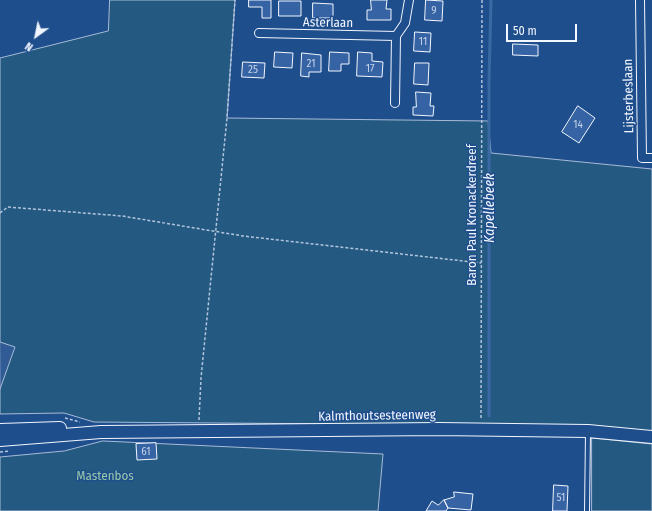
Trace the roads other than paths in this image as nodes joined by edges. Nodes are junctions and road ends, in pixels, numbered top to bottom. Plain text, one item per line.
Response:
1 (409, 0) edge
2 (640, 0) edge
3 (259, 33) dead end
4 (396, 36) junction
5 (395, 103) dead end
6 (652, 158) edge
7 (0, 430) edge
8 (588, 431) junction
9 (101, 432) junction
10 (652, 437) edge
11 (0, 440) edge
12 (587, 511) edge

1 - 4 street
2 - 6 street, Lijsterbeslaan
3 - 4 street, Asterlaan
4 - 5 street
7 - 9 main road, Kalmthoutsesteenweg
8 - 9 main road, Kalmthoutsesteenweg
8 - 10 main road, Kalmthoutsesteenweg
8 - 12 lane
9 - 11 main road, Kalmthoutsesteenweg

